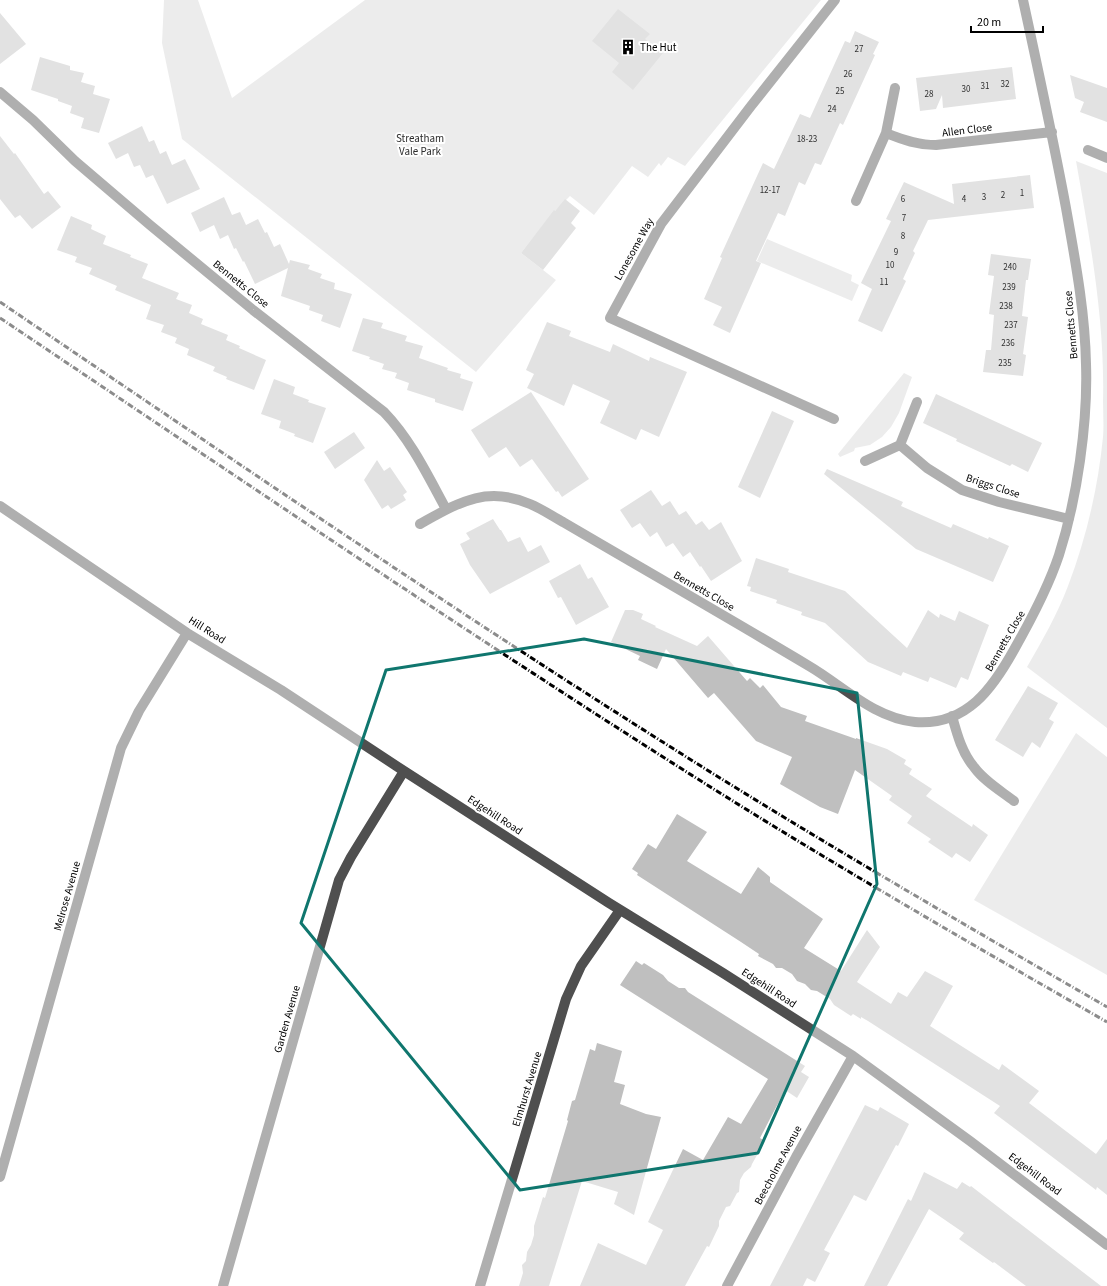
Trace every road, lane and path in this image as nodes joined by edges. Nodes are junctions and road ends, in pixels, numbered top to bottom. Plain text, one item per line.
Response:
1 (835, 0) edge
2 (1023, 0) edge
3 (896, 88) dead end
4 (0, 92) edge
5 (1052, 132) junction
6 (886, 133) junction
7 (1088, 150) dead end
8 (1107, 158) edge
9 (856, 201) dead end
10 (917, 402) dead end
11 (834, 419) dead end
12 (900, 445) junction
13 (865, 461) dead end
14 (0, 506) edge
15 (446, 509) junction
16 (1069, 519) junction
17 (420, 524) dead end
18 (187, 633) junction
19 (952, 716) junction
20 (404, 771) junction
21 (1014, 801) dead end
22 (620, 910) junction
23 (852, 1056) junction
24 (0, 1177) edge
25 (1107, 1246) edge
26 (223, 1286) edge
27 (480, 1286) edge
28 (727, 1286) edge

1 - 11 street, Lonesome Way
2 - 5 street, Bennetts Close
3 - 6 street
4 - 15 street, Bennetts Close
5 - 6 street, Allen Close
5 - 16 street, Bennetts Close
6 - 9 street
7 - 8 street
10 - 12 street
12 - 13 street
12 - 16 street, Briggs Close
14 - 18 street, Hill Road
15 - 17 street, Bennetts Close
15 - 19 street, Bennetts Close
16 - 19 street, Bennetts Close
18 - 20 street, Hill Road
18 - 24 street, Melrose Avenue
19 - 21 street
20 - 22 street, Edgehill Road
20 - 26 street, Garden Avenue
22 - 23 street, Edgehill Road
22 - 27 street, Elmhurst Avenue
23 - 25 street, Edgehill Road
23 - 28 street, Beecholme Avenue

